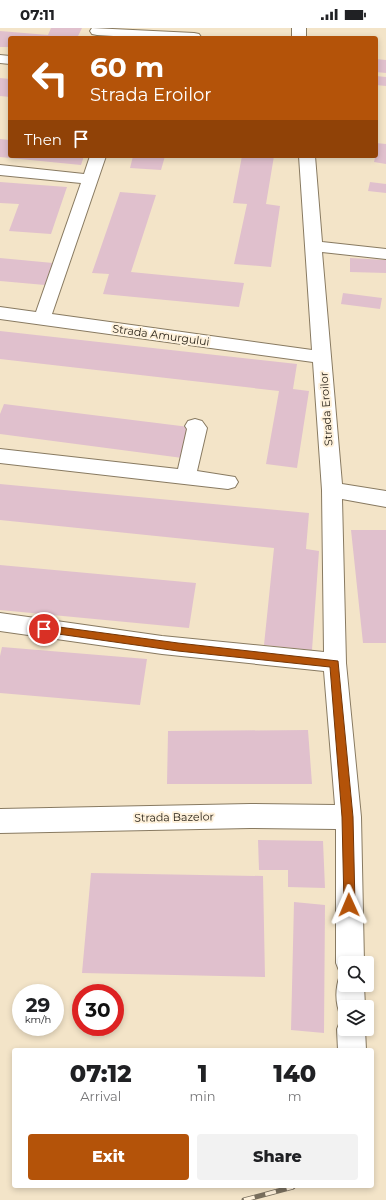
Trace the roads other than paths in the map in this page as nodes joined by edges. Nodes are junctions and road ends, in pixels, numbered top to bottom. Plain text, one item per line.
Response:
1 (96, 32) edge
2 (174, 36) edge
3 (97, 158) edge
4 (307, 158) edge
5 (0, 170) edge
6 (90, 179) junction
7 (314, 246) junction
8 (386, 254) edge
9 (0, 313) edge
10 (42, 319) junction
11 (322, 357) junction
12 (195, 426) dead end
13 (0, 456) edge
14 (186, 477) junction
15 (228, 482) dead end
16 (332, 490) junction
17 (386, 500) edge
18 (0, 622) edge
19 (335, 663) junction
20 (348, 817) junction
21 (0, 821) edge
22 (350, 956) edge
23 (351, 1036) edge
24 (352, 1048) edge

1 - 2 street
3 - 6 street
4 - 7 street, Strada Eroilor
5 - 6 street
6 - 10 street
7 - 8 street
7 - 11 street, Strada Eroilor
9 - 10 street, Strada Amurgului
10 - 11 street, Strada Amurgului
11 - 16 street, Strada Eroilor
12 - 14 street
13 - 14 street
14 - 15 street
16 - 17 street
16 - 19 street, Strada Eroilor
18 - 19 street
19 - 20 street, Strada Eroilor
20 - 21 street, Strada Bazelor
20 - 22 street, Strada Eroilor
23 - 24 street

